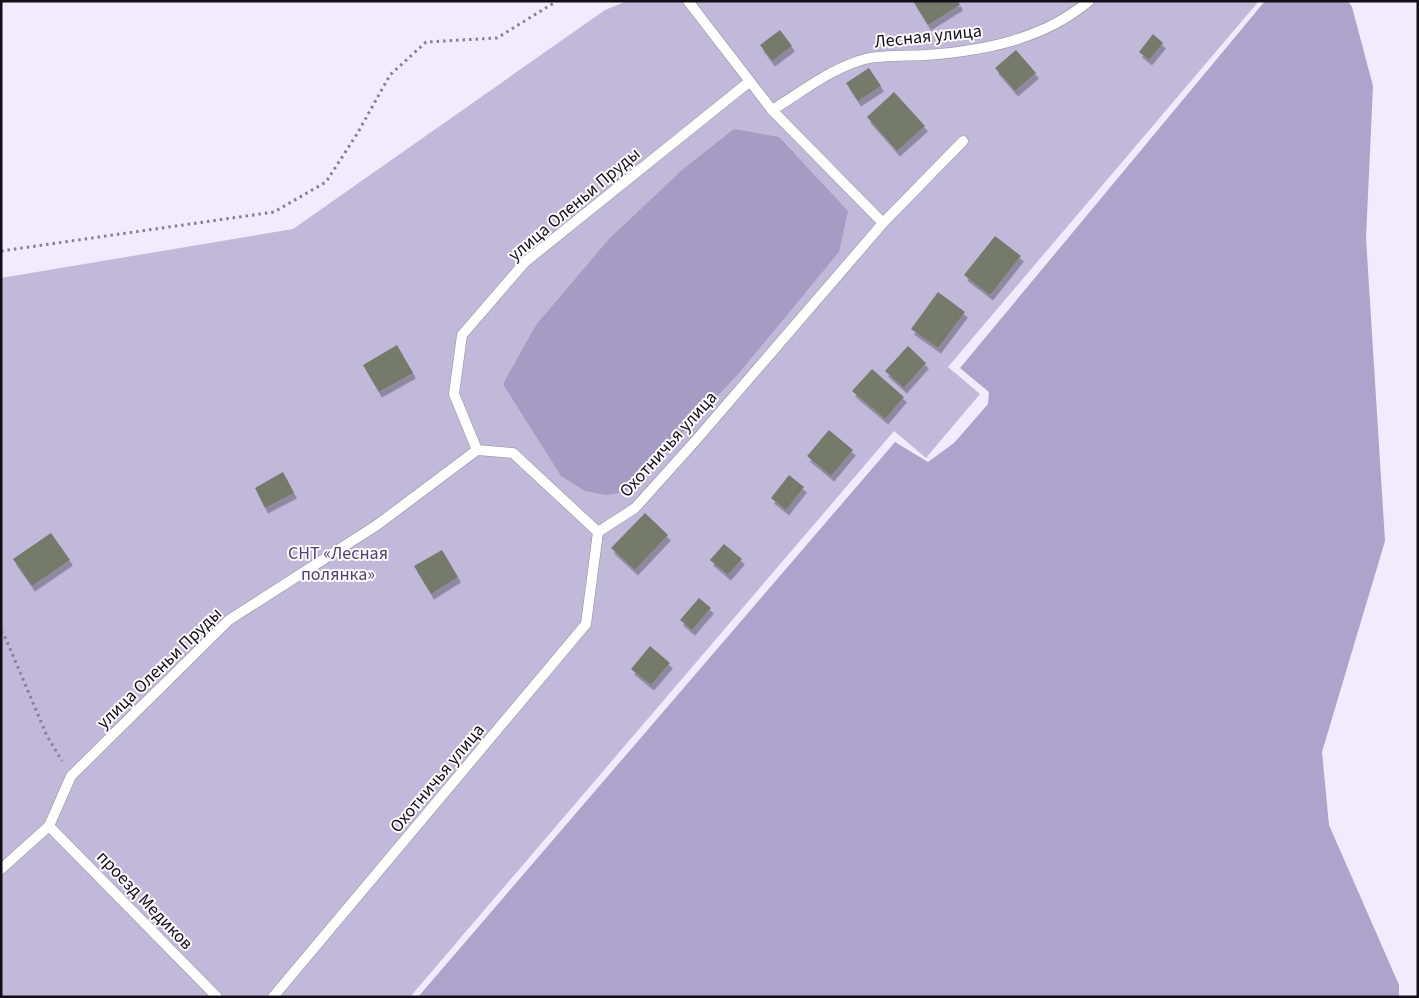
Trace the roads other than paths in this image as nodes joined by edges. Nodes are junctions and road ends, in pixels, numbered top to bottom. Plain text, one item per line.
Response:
1 (688, 1) edge
2 (1089, 1) edge
3 (749, 82) junction
4 (772, 110) junction
5 (963, 141) dead end
6 (883, 223) junction
7 (477, 450) junction
8 (598, 532) junction
9 (50, 826) junction
10 (1, 869) edge
11 (217, 997) edge
12 (274, 997) edge

1 - 3 lane
2 - 4 lane, Лесная улица
3 - 4 lane
3 - 7 lane, улица Оленьи Пруды
4 - 6 lane
5 - 6 lane, Охотничья улица
6 - 8 lane, Охотничья улица
7 - 8 lane
7 - 9 lane, улица Оленьи Пруды
8 - 12 lane, Охотничья улица
9 - 10 lane, улица Оленьи Пруды
9 - 11 lane, проезд Медиков

